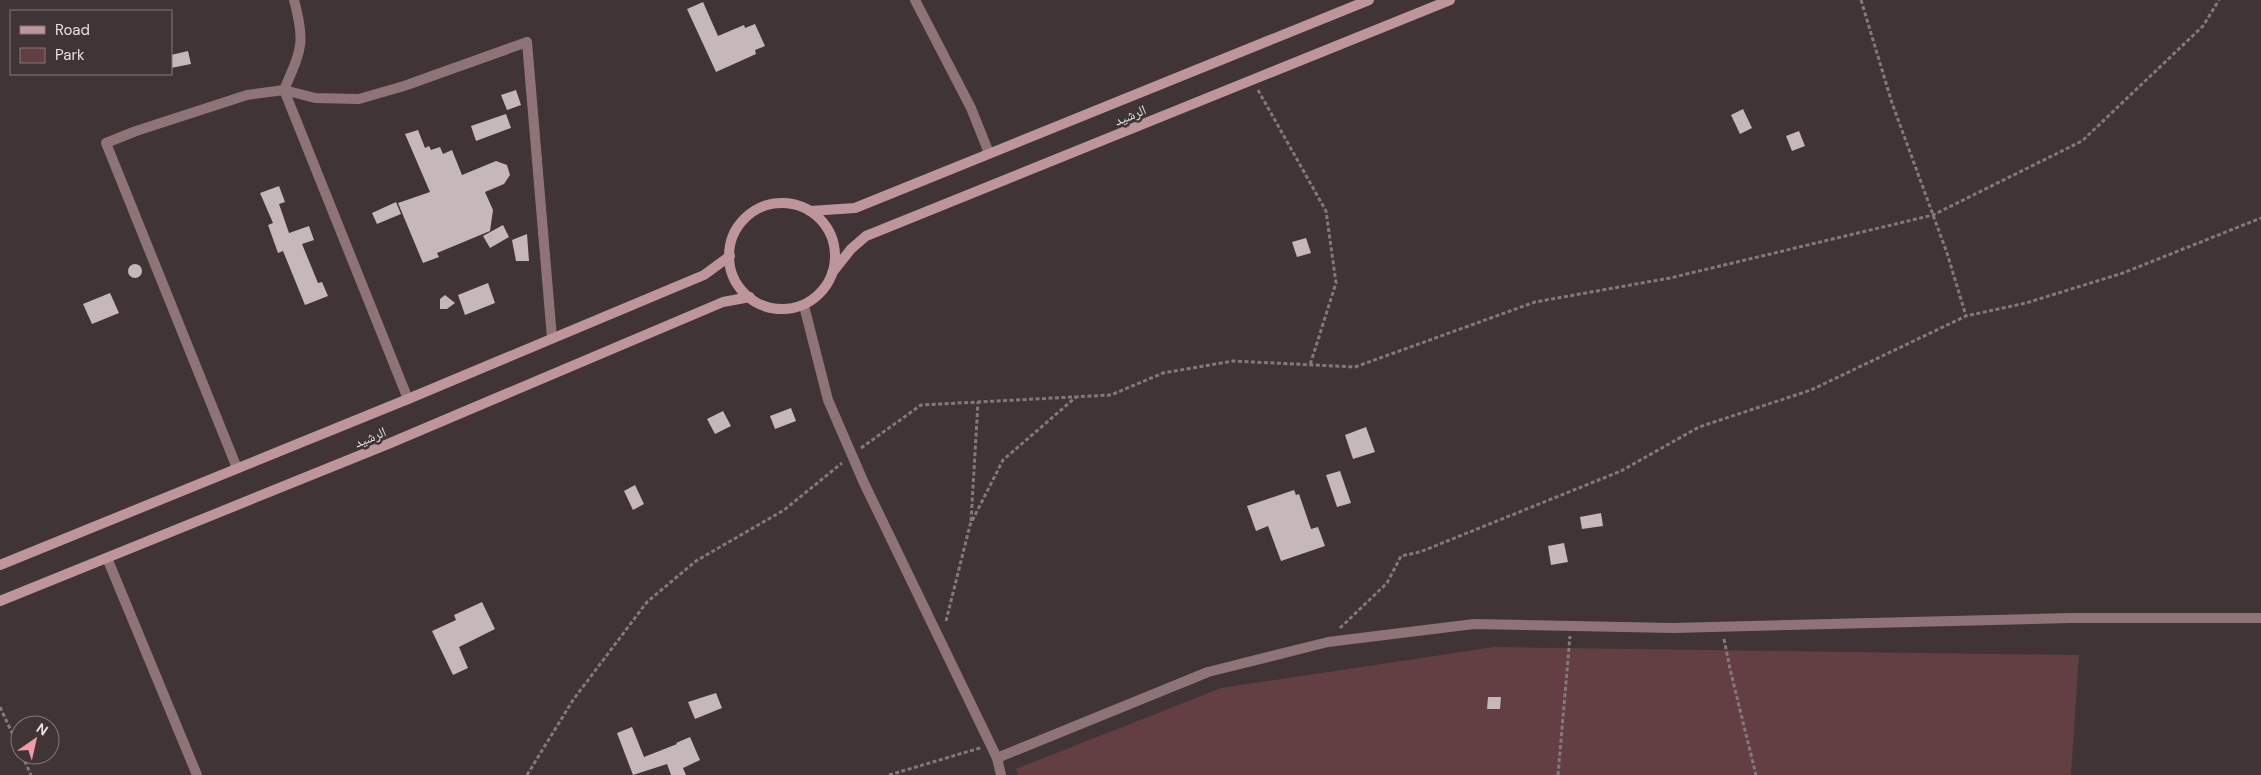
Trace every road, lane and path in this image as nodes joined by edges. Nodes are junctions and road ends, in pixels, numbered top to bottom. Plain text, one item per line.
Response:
1 (294, 0) edge
2 (915, 0) edge
3 (1369, 0) edge
4 (1450, 0) edge
5 (1861, 0) edge
6 (2219, 0) edge
7 (1253, 80) junction
8 (284, 90) junction
9 (990, 153) junction
10 (810, 212) junction
11 (1932, 215) junction
12 (2261, 218) edge
13 (730, 256) junction
14 (832, 273) junction
15 (750, 297) junction
16 (804, 306) junction
17 (1966, 316) junction
18 (552, 338) junction
19 (1310, 364) junction
20 (1077, 396) junction
21 (408, 399) junction
22 (978, 402) junction
23 (852, 454) junction
24 (237, 468) junction
25 (970, 525) junction
26 (107, 558) junction
27 (0, 565) edge
28 (0, 601) edge
29 (2261, 618) edge
30 (1571, 626) junction
31 (1722, 626) junction
32 (941, 641) junction
33 (1328, 642) junction
34 (0, 707) edge
35 (10, 728) edge
36 (990, 745) junction
37 (997, 758) junction
38 (197, 775) edge
39 (527, 775) edge
40 (890, 775) edge
41 (1002, 775) edge
42 (1558, 775) edge
43 (1756, 775) edge

1 - 8 street
2 - 9 street
3 - 9 street, الرشيد
4 - 7 street, الرشيد
5 - 11 path
6 - 11 path
7 - 14 street, الرشيد
7 - 19 path
8 - 18 street
8 - 21 street
8 - 24 street
9 - 10 street, الرشيد
10 - 13 street
10 - 14 street
11 - 17 path
11 - 19 path
12 - 17 path
13 - 15 street
13 - 18 street, الرشيد
14 - 16 street
15 - 16 street
15 - 26 street, الرشيد
16 - 23 street
17 - 33 path
18 - 21 street, الرشيد
19 - 20 path
20 - 22 path
20 - 25 path
21 - 24 street, الرشيد
22 - 23 path
22 - 25 path
23 - 32 street
23 - 39 path
24 - 27 street, الرشيد
25 - 32 path
26 - 28 street, الرشيد
26 - 38 street
29 - 31 street
30 - 31 street
30 - 33 street
30 - 42 path
31 - 43 path
32 - 36 street
33 - 37 street
34 - 35 path
36 - 37 street
36 - 40 path
37 - 41 street

